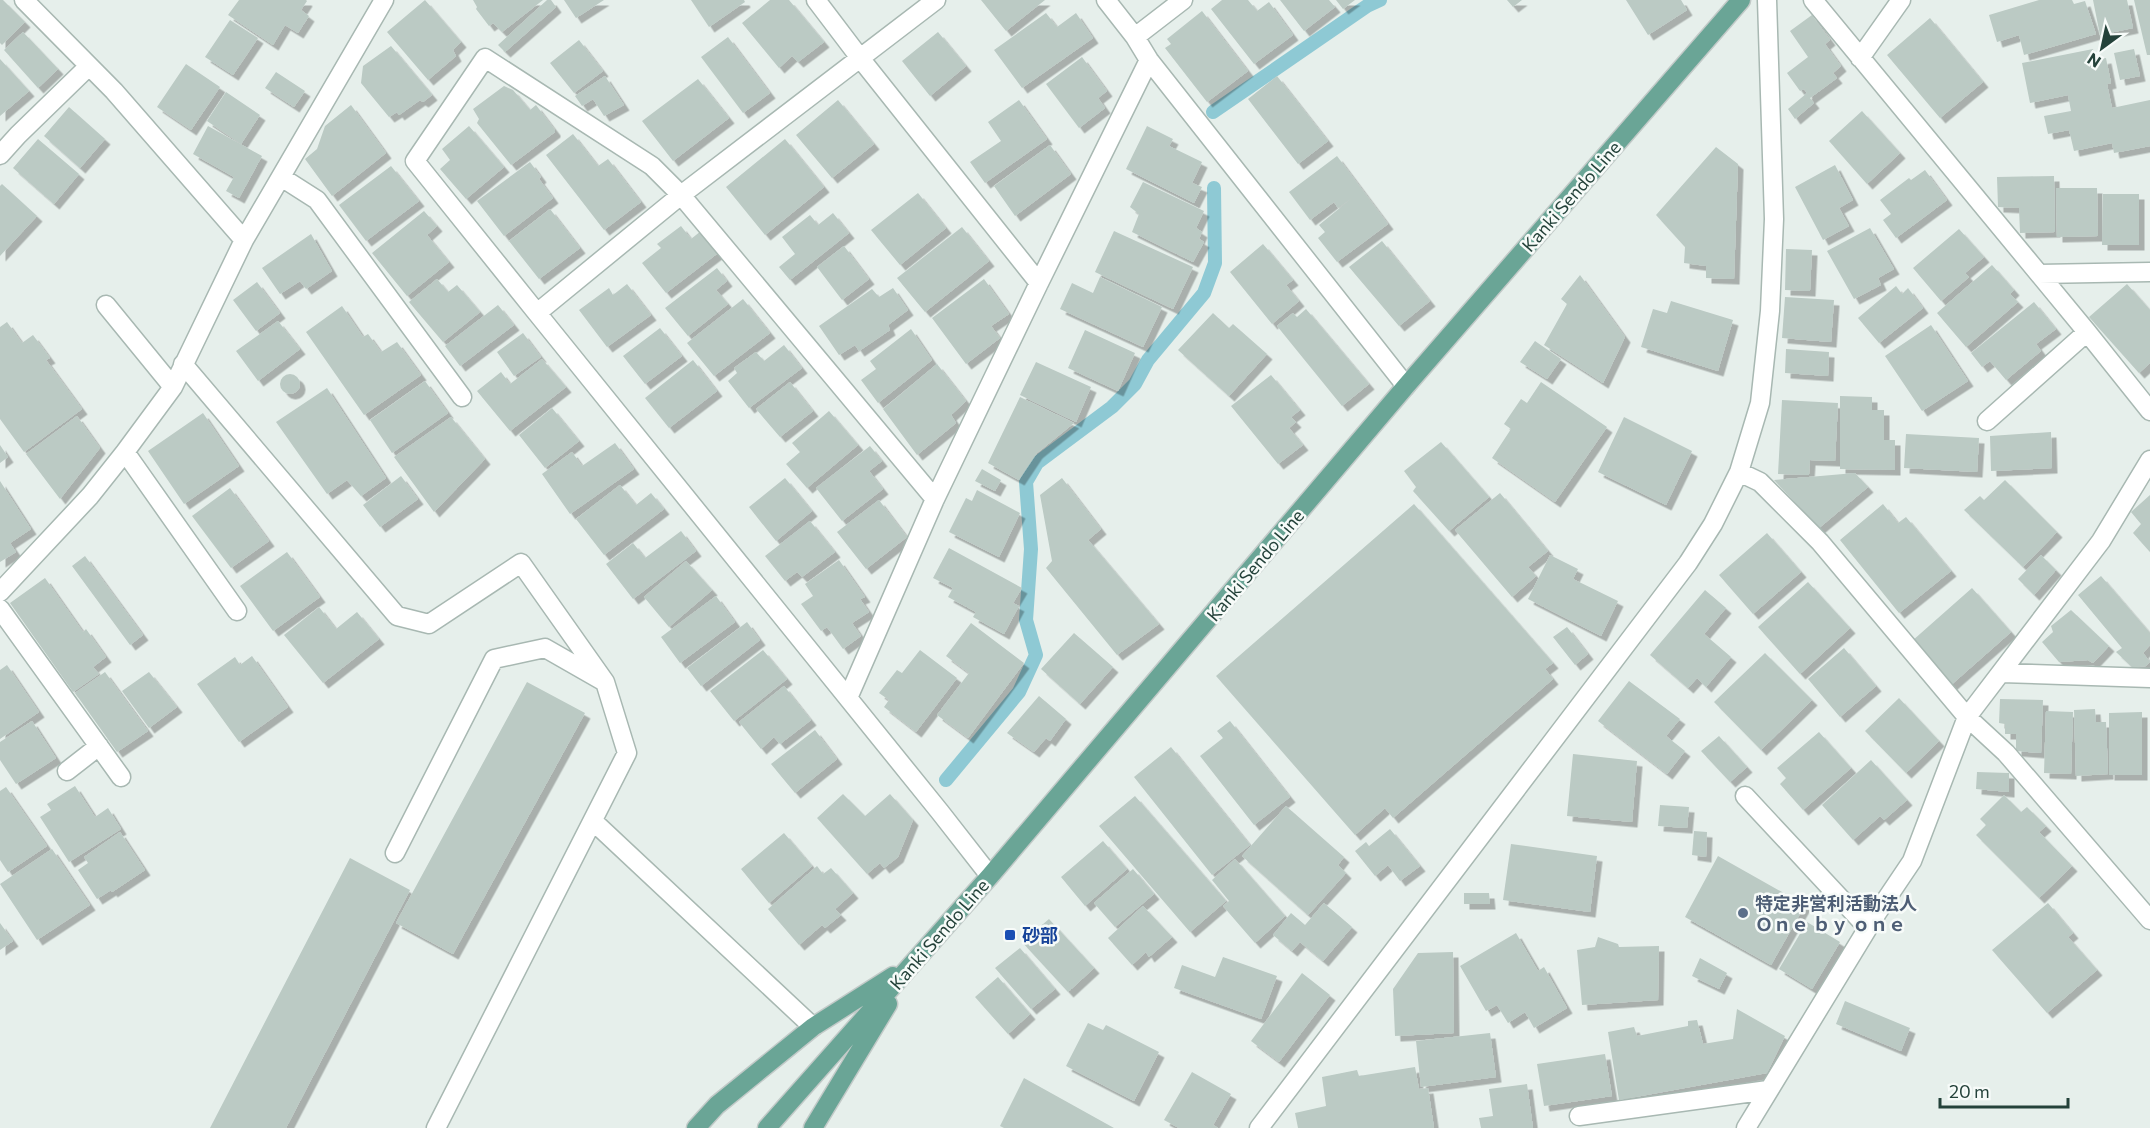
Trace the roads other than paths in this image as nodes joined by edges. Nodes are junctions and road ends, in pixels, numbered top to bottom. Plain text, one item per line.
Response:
1 (24, 0) edge
2 (384, 0) edge
3 (816, 0) edge
4 (936, 0) edge
5 (1106, 0) edge
6 (1183, 0) edge
7 (1741, 0) edge
8 (1767, 0) edge
9 (1813, 0) edge
10 (1900, 0) edge
11 (1135, 37) junction
12 (860, 58) junction
13 (1860, 58) junction
14 (1149, 60) junction
15 (89, 66) junction
16 (0, 155) edge
17 (281, 177) junction
18 (681, 195) junction
19 (244, 240) junction
20 (2150, 272) edge
21 (2039, 274) junction
22 (1039, 283) junction
23 (106, 304) dead end
24 (537, 313) junction
25 (2088, 332) junction
26 (183, 364) junction
27 (1406, 386) junction
28 (173, 387) junction
29 (462, 397) dead end
30 (2150, 411) edge
31 (1987, 421) dead end
32 (125, 452) junction
33 (2150, 460) edge
34 (1739, 472) junction
35 (935, 499) junction
36 (0, 592) edge
37 (0, 609) edge
38 (237, 611) dead end
39 (2001, 673) junction
40 (2150, 678) edge
41 (605, 682) junction
42 (848, 698) junction
43 (1967, 717) junction
44 (99, 747) junction
45 (67, 771) dead end
46 (121, 777) dead end
47 (1745, 796) dead end
48 (593, 821) junction
49 (395, 853) dead end
50 (990, 876) junction
51 (2150, 920) edge
52 (1868, 928) junction
53 (913, 964) junction
54 (813, 1027) junction
55 (1768, 1090) junction
56 (1579, 1116) dead end
57 (436, 1128) edge
58 (696, 1128) edge
59 (766, 1128) edge
60 (813, 1128) edge
61 (1259, 1128) edge
62 (1746, 1128) edge

1 - 15 street
2 - 17 street
3 - 12 street
4 - 12 street
5 - 11 street
6 - 11 street
7 - 27 main road, Kanki Sendo Line
8 - 34 street
9 - 13 street
10 - 13 street
11 - 14 street
12 - 18 street
12 - 22 street
13 - 21 street
14 - 22 street
14 - 27 street
15 - 16 street
15 - 19 street
17 - 19 street
17 - 29 street
18 - 24 street
18 - 24 street
18 - 35 street
19 - 26 street
20 - 21 street
21 - 25 street
22 - 35 street
23 - 28 street
24 - 42 street
25 - 30 street
25 - 31 street
26 - 28 street
26 - 41 street
27 - 50 main road, Kanki Sendo Line
28 - 32 street
32 - 36 street
32 - 38 street
33 - 39 street
34 - 43 street
34 - 61 street
35 - 42 street
37 - 44 street
39 - 40 street
39 - 43 street
41 - 48 street
41 - 49 street
42 - 50 street
43 - 51 street
43 - 52 street
44 - 45 street
44 - 46 street
47 - 52 street
48 - 54 street
48 - 57 street
50 - 53 main road, Kanki Sendo Line
52 - 55 street
53 - 54 main road
53 - 59 main road, Kanki Sendo Line
53 - 60 main road
54 - 58 main road
55 - 56 street
55 - 62 street

